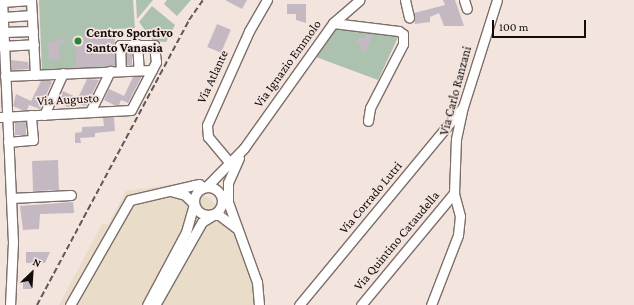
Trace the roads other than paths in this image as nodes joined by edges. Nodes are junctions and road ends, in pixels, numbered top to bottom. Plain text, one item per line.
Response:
1 (31, 0) edge
2 (267, 0) edge
3 (359, 0) edge
4 (405, 0) edge
5 (497, 0) edge
6 (2, 1) edge
7 (32, 15) junction
8 (3, 17) junction
9 (409, 18) dead end
10 (333, 23) junction
11 (33, 31) junction
12 (3, 32) junction
13 (34, 44) junction
14 (137, 45) junction
15 (2, 46) edge
16 (139, 70) junction
17 (152, 70) junction
18 (110, 71) junction
19 (121, 71) junction
20 (63, 73) junction
21 (35, 75) junction
22 (5, 76) junction
23 (463, 107) junction
24 (90, 112) junction
25 (44, 114) junction
26 (31, 115) junction
27 (3, 116) edge
28 (368, 121) dead end
29 (8, 142) junction
30 (244, 148) junction
31 (230, 163) junction
32 (220, 174) junction
33 (194, 185) junction
34 (206, 188) junction
35 (171, 191) junction
36 (454, 193) junction
37 (71, 195) dead end
38 (11, 198) junction
39 (223, 198) junction
40 (194, 204) junction
41 (213, 215) junction
42 (238, 230) junction
43 (10, 305) edge
44 (70, 305) edge
45 (147, 305) edge
46 (155, 305) edge
47 (259, 305) edge
48 (299, 305) edge
49 (360, 305) edge
50 (430, 305) edge

1 - 6 street
1 - 7 street
2 - 31 street, Via Atlante
3 - 10 street, Via Ignazio Emmolo
4 - 9 street
5 - 23 street, Via Carlo Ranzani
6 - 8 street
7 - 8 street
7 - 11 street
8 - 12 street
10 - 28 street
10 - 30 street, Via Ignazio Emmolo
11 - 12 street
11 - 13 street
12 - 15 street
13 - 15 street
13 - 21 street
14 - 16 street
14 - 17 street
14 - 19 street
15 - 22 street
16 - 17 street
16 - 19 street
17 - 24 street, Via Augusto
18 - 19 street
18 - 20 street
18 - 24 street
20 - 21 street
20 - 25 street
21 - 22 street
22 - 27 street
23 - 36 street, Via Carlo Ranzani
23 - 48 street, Via Corrado Lutri
24 - 25 street, Via Augusto
25 - 26 street, Via Augusto
26 - 27 street, Via Augusto
26 - 29 street
27 - 29 street
29 - 38 street
30 - 31 street
30 - 39 street
31 - 32 street
32 - 33 street
32 - 34 street
33 - 34 street
33 - 35 street
34 - 39 street
34 - 40 street
35 - 40 street
35 - 44 street
36 - 49 street, Via Quintino Cataudella
36 - 50 street, Via Carlo Ranzani
37 - 38 street
38 - 43 street
39 - 41 street
39 - 42 street
40 - 41 street
40 - 45 street
41 - 42 street
41 - 46 street
42 - 47 street

